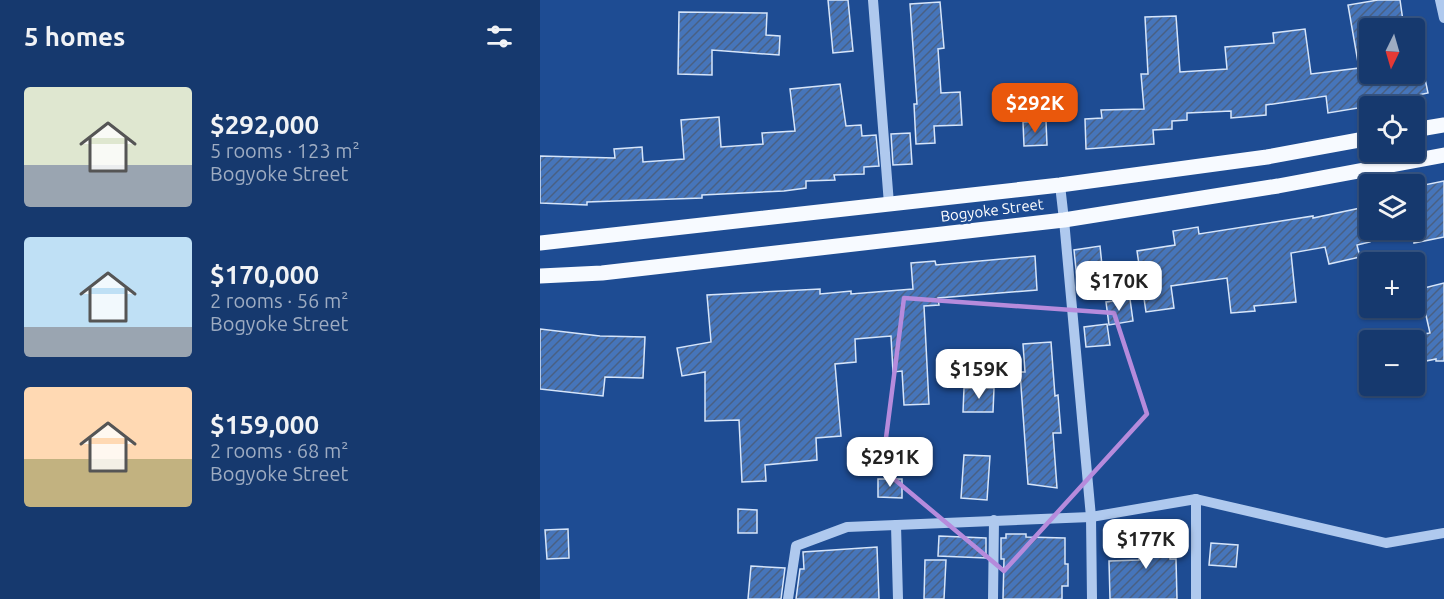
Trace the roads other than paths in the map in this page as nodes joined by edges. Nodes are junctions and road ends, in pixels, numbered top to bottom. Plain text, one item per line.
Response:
1 (873, 0) edge
2 (1440, 0) edge
3 (1444, 18) edge
4 (1444, 125) edge
5 (1425, 128) edge
6 (1359, 140) edge
7 (1444, 155) edge
8 (1060, 185) junction
9 (889, 204) junction
10 (1064, 220) junction
11 (540, 243) edge
12 (540, 276) edge
13 (1196, 499) junction
14 (1091, 517) junction
15 (994, 520) junction
16 (896, 525) junction
17 (1444, 533) edge
18 (788, 599) edge
19 (898, 599) edge
20 (993, 599) edge
21 (1092, 599) edge
22 (1196, 599) edge

1 - 9 street
2 - 3 street
4 - 5 main road
6 - 8 main road, Bogyoke Street
7 - 10 main road, Bogyoke Street
8 - 9 main road, Bogyoke Street
8 - 10 street
9 - 11 main road, Bogyoke Street
10 - 12 main road, Bogyoke Street
10 - 14 street
13 - 14 street
13 - 17 street
13 - 22 street
14 - 15 street
14 - 21 street
15 - 16 street
15 - 20 street
16 - 18 street
16 - 19 street

